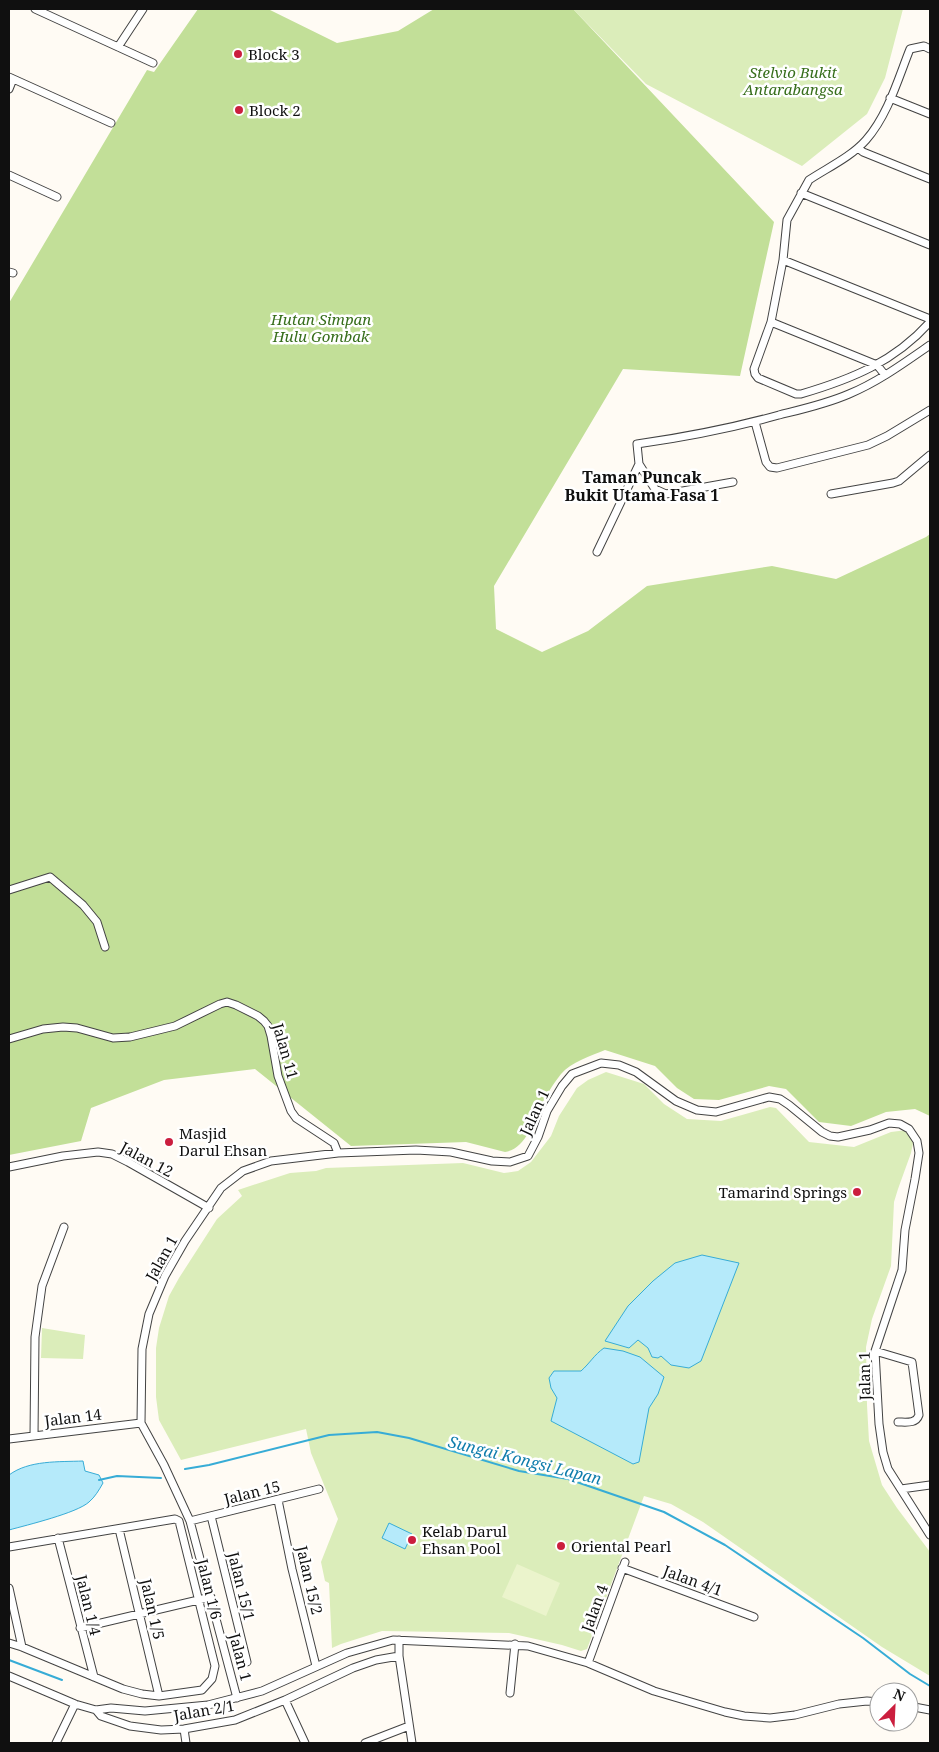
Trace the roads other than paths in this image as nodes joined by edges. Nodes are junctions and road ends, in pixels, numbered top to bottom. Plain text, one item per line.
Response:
1 (35, 9) edge
2 (143, 9) edge
3 (118, 47) junction
4 (930, 49) edge
5 (153, 63) dead end
6 (11, 78) edge
7 (9, 89) edge
8 (890, 98) junction
9 (930, 114) edge
10 (111, 123) dead end
11 (858, 148) junction
12 (9, 176) edge
13 (930, 179) edge
14 (801, 192) junction
15 (57, 198) dead end
16 (930, 245) edge
17 (783, 260) junction
18 (930, 320) edge
19 (770, 322) junction
20 (930, 345) edge
21 (877, 365) junction
22 (885, 375) junction
23 (930, 410) edge
24 (755, 422) junction
25 (930, 455) edge
26 (639, 464) junction
27 (733, 482) dead end
28 (830, 494) dead end
29 (597, 552) dead end
30 (9, 890) edge
31 (104, 947) dead end
32 (9, 1039) edge
33 (338, 1153) junction
34 (9, 1167) edge
35 (209, 1208) junction
36 (64, 1227) dead end
37 (875, 1351) junction
38 (898, 1422) dead end
39 (141, 1423) junction
40 (34, 1436) junction
41 (9, 1439) edge
42 (930, 1485) edge
43 (319, 1489) dead end
44 (901, 1489) junction
45 (278, 1500) junction
46 (211, 1516) junction
47 (190, 1521) junction
48 (120, 1529) junction
49 (930, 1535) edge
50 (58, 1538) junction
51 (9, 1547) edge
52 (624, 1565) joint
53 (9, 1588) edge
54 (211, 1597) junction
55 (198, 1600) junction
56 (140, 1614) junction
57 (754, 1617) dead end
58 (80, 1628) junction
59 (399, 1640) junction
60 (9, 1643) edge
61 (515, 1644) junction
62 (22, 1647) junction
63 (399, 1656) junction
64 (247, 1662) dead end
65 (588, 1663) junction
66 (316, 1666) junction
67 (9, 1676) edge
68 (94, 1677) junction
69 (510, 1694) dead end
70 (159, 1696) junction
71 (237, 1698) junction
72 (285, 1700) junction
73 (869, 1701) edge
74 (75, 1704) junction
75 (96, 1710) junction
76 (409, 1726) junction
77 (184, 1729) junction
78 (56, 1743) edge
79 (186, 1743) edge
80 (305, 1743) edge
81 (366, 1743) edge
82 (412, 1743) edge

1 - 3 street
2 - 3 street
3 - 5 street
4 - 8 street
6 - 7 street
6 - 10 street
8 - 9 street
8 - 11 street
11 - 13 street
11 - 14 street
12 - 15 street
14 - 16 street
14 - 17 street
17 - 18 street
17 - 19 street
18 - 21 street
19 - 21 street
19 - 21 street
20 - 22 street
21 - 22 street
22 - 24 street
23 - 24 street
24 - 26 street
25 - 28 street
26 - 27 street
26 - 29 street
30 - 31 street
32 - 33 street, Jalan 11
33 - 35 street, Jalan 1
33 - 37 street, Jalan 1
34 - 35 street, Jalan 12
35 - 39 street, Jalan 1
36 - 40 street
37 - 38 street
37 - 44 street, Jalan 1
39 - 40 street, Jalan 14
39 - 47 street, Jalan 1
40 - 41 street, Jalan 14
42 - 44 street
43 - 45 street, Jalan 15
44 - 49 street, Jalan 1
45 - 46 street, Jalan 15
45 - 66 street, Jalan 15/2
46 - 47 street, Jalan 15
46 - 64 street, Jalan 15/1
47 - 54 street, Jalan 1
48 - 50 street, Jalan 1/6
48 - 55 street, Jalan 1/6
48 - 56 street, Jalan 1/5
50 - 51 street, Jalan 1/6
50 - 58 street, Jalan 1/4
52 - 57 street, Jalan 4/1
52 - 65 street, Jalan 4
53 - 62 street
54 - 55 street
54 - 71 street, Jalan 1
55 - 56 street
55 - 70 street, Jalan 1/6
56 - 58 street
56 - 70 street, Jalan 1/5
58 - 68 street, Jalan 1/4
59 - 61 street, Jalan 1
59 - 63 street
59 - 66 street, Jalan 1
60 - 62 street, Jalan 1/6
61 - 65 street, Jalan 1
61 - 69 street
62 - 68 street, Jalan 1/6
63 - 72 street, Jalan 2/1
63 - 76 street
65 - 73 street, Jalan 1
66 - 71 street, Jalan 1
67 - 74 street
68 - 70 street, Jalan 1/6
71 - 75 street, Jalan 1
72 - 77 street, Jalan 2/1
72 - 80 street
74 - 75 street
74 - 78 street
75 - 77 street, Jalan 2/1
76 - 81 street
76 - 82 street
77 - 79 street

